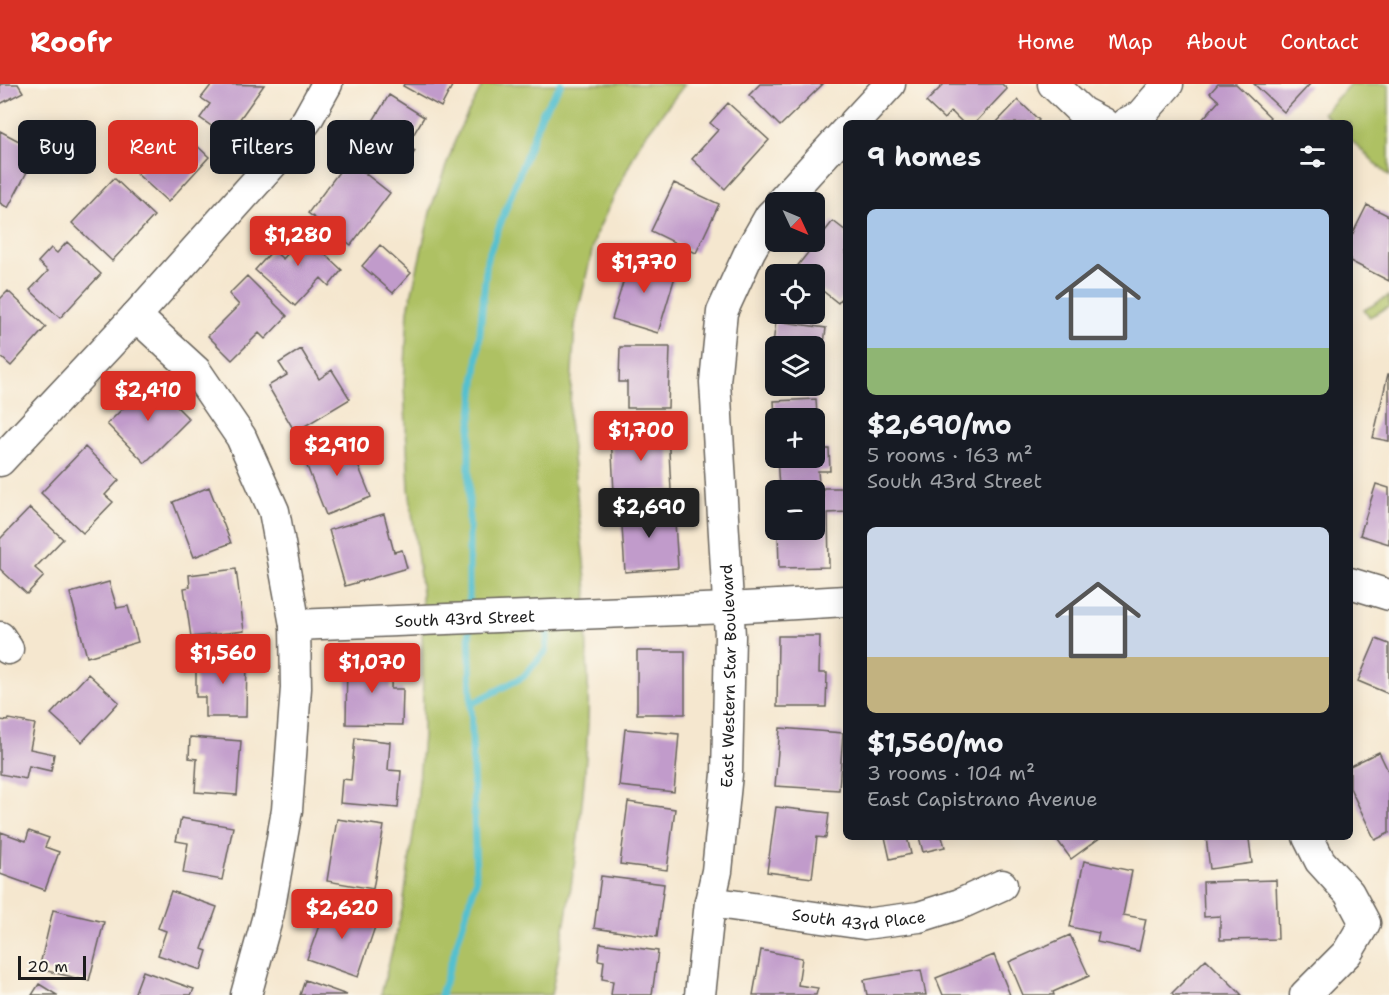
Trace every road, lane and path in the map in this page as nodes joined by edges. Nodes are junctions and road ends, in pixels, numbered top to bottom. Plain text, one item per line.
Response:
1 (327, 84) edge
2 (890, 84) edge
3 (1053, 84) edge
4 (1168, 84) edge
5 (857, 120) edge
6 (1097, 120) edge
7 (1131, 120) edge
8 (843, 134) edge
9 (791, 192) edge
10 (765, 228) edge
11 (136, 316) junction
12 (0, 461) edge
13 (1353, 584) edge
14 (1389, 595) edge
15 (843, 601) edge
16 (728, 608) junction
17 (295, 625) junction
18 (1310, 840) edge
19 (1002, 885) dead end
20 (710, 902) junction
21 (246, 995) edge
22 (700, 995) edge
23 (1305, 995) edge

1 - 11 street
2 - 5 street
3 - 6 street
4 - 7 street
8 - 9 street
10 - 16 street, East Western Star Boulevard
11 - 12 street
11 - 17 street
13 - 14 street
15 - 16 street, South 43rd Street
16 - 17 street, South 43rd Street
16 - 20 street, East Western Star Boulevard
17 - 21 street
18 - 23 street
19 - 20 street, South 43rd Place
20 - 22 street, East Western Star Boulevard

